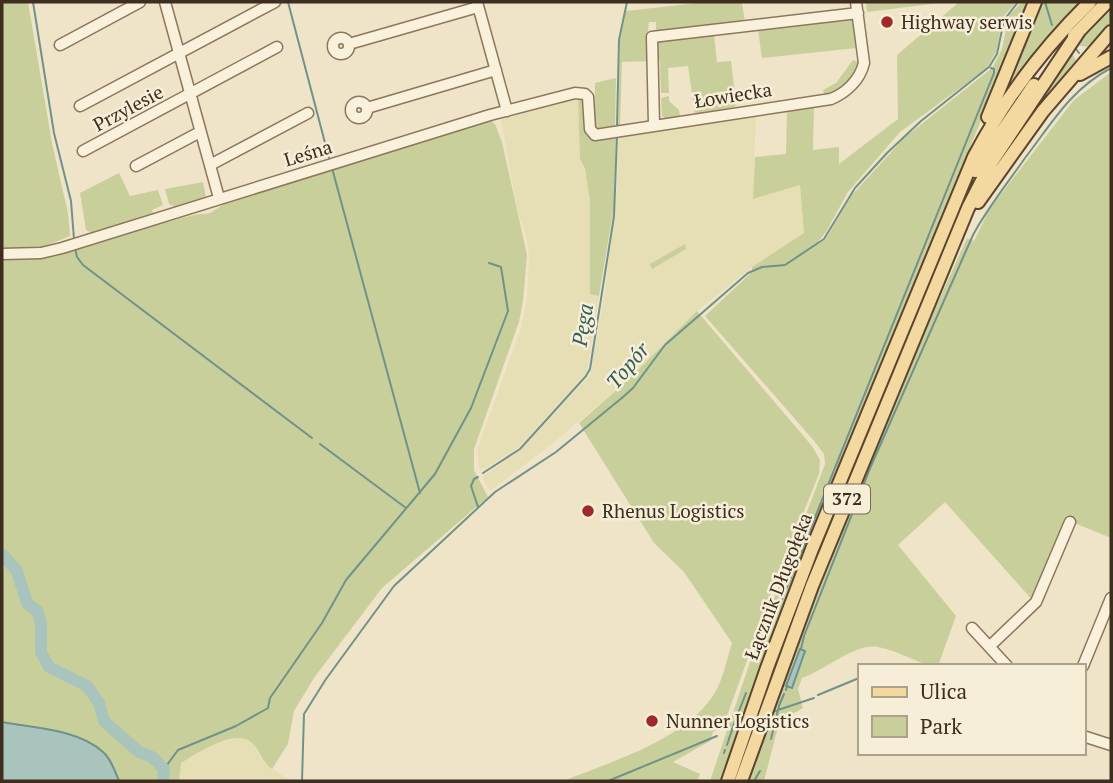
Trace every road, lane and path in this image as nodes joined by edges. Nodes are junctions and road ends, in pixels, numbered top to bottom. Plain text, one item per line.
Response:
1 (140, 2) edge
2 (165, 2) edge
3 (275, 2) edge
4 (856, 2) edge
5 (1035, 2) edge
6 (1100, 3) edge
7 (478, 4) edge
8 (858, 13) junction
9 (1079, 31) junction
10 (1111, 32) edge
11 (349, 44) dead end
12 (60, 45) dead end
13 (278, 47) dead end
14 (178, 54) junction
15 (1111, 57) edge
16 (496, 70) junction
17 (1065, 84) junction
18 (189, 94) junction
19 (80, 106) dead end
20 (367, 108) dead end
21 (507, 111) junction
22 (308, 113) dead end
23 (654, 125) junction
24 (200, 132) junction
25 (592, 134) joint
26 (83, 152) dead end
27 (974, 157) junction
28 (210, 165) junction
29 (136, 166) dead end
30 (219, 198) junction
31 (951, 214) junction
32 (953, 245) junction
33 (2, 254) edge
34 (1070, 522) dead end
35 (1111, 598) edge
36 (972, 628) dead end
37 (990, 646) junction
38 (1005, 664) edge
39 (1084, 664) edge
40 (1085, 737) edge
41 (1111, 745) edge
42 (728, 781) edge
43 (741, 781) edge

1 - 12 street
2 - 14 street, Przylesie
3 - 14 street, Przylesie
4 - 8 street
5 - 27 main road
6 - 9 main road, 372
6 - 27 main road
7 - 11 street
7 - 16 street
8 - 23 street, Łowiecka
8 - 23 street
9 - 31 main road, 372
9 - 32 main road, 372
10 - 17 main road
13 - 18 street, Przylesie
14 - 18 street, Przylesie
14 - 19 street, Przylesie
15 - 17 main road
16 - 20 street
16 - 21 street
17 - 32 main road
18 - 24 street, Przylesie
18 - 26 street, Przylesie
21 - 25 street, Leśna
21 - 30 street, Leśna
22 - 28 street
23 - 25 street, Łowiecka
24 - 28 street, Przylesie
24 - 29 street
27 - 31 main road
28 - 30 street, Przylesie
30 - 33 street, Leśna
31 - 42 main road, Łącznik Długołęka / 372
32 - 43 main road, Łącznik Długołęka / 372
34 - 37 street
35 - 39 street
36 - 37 street
37 - 38 street
40 - 41 street

